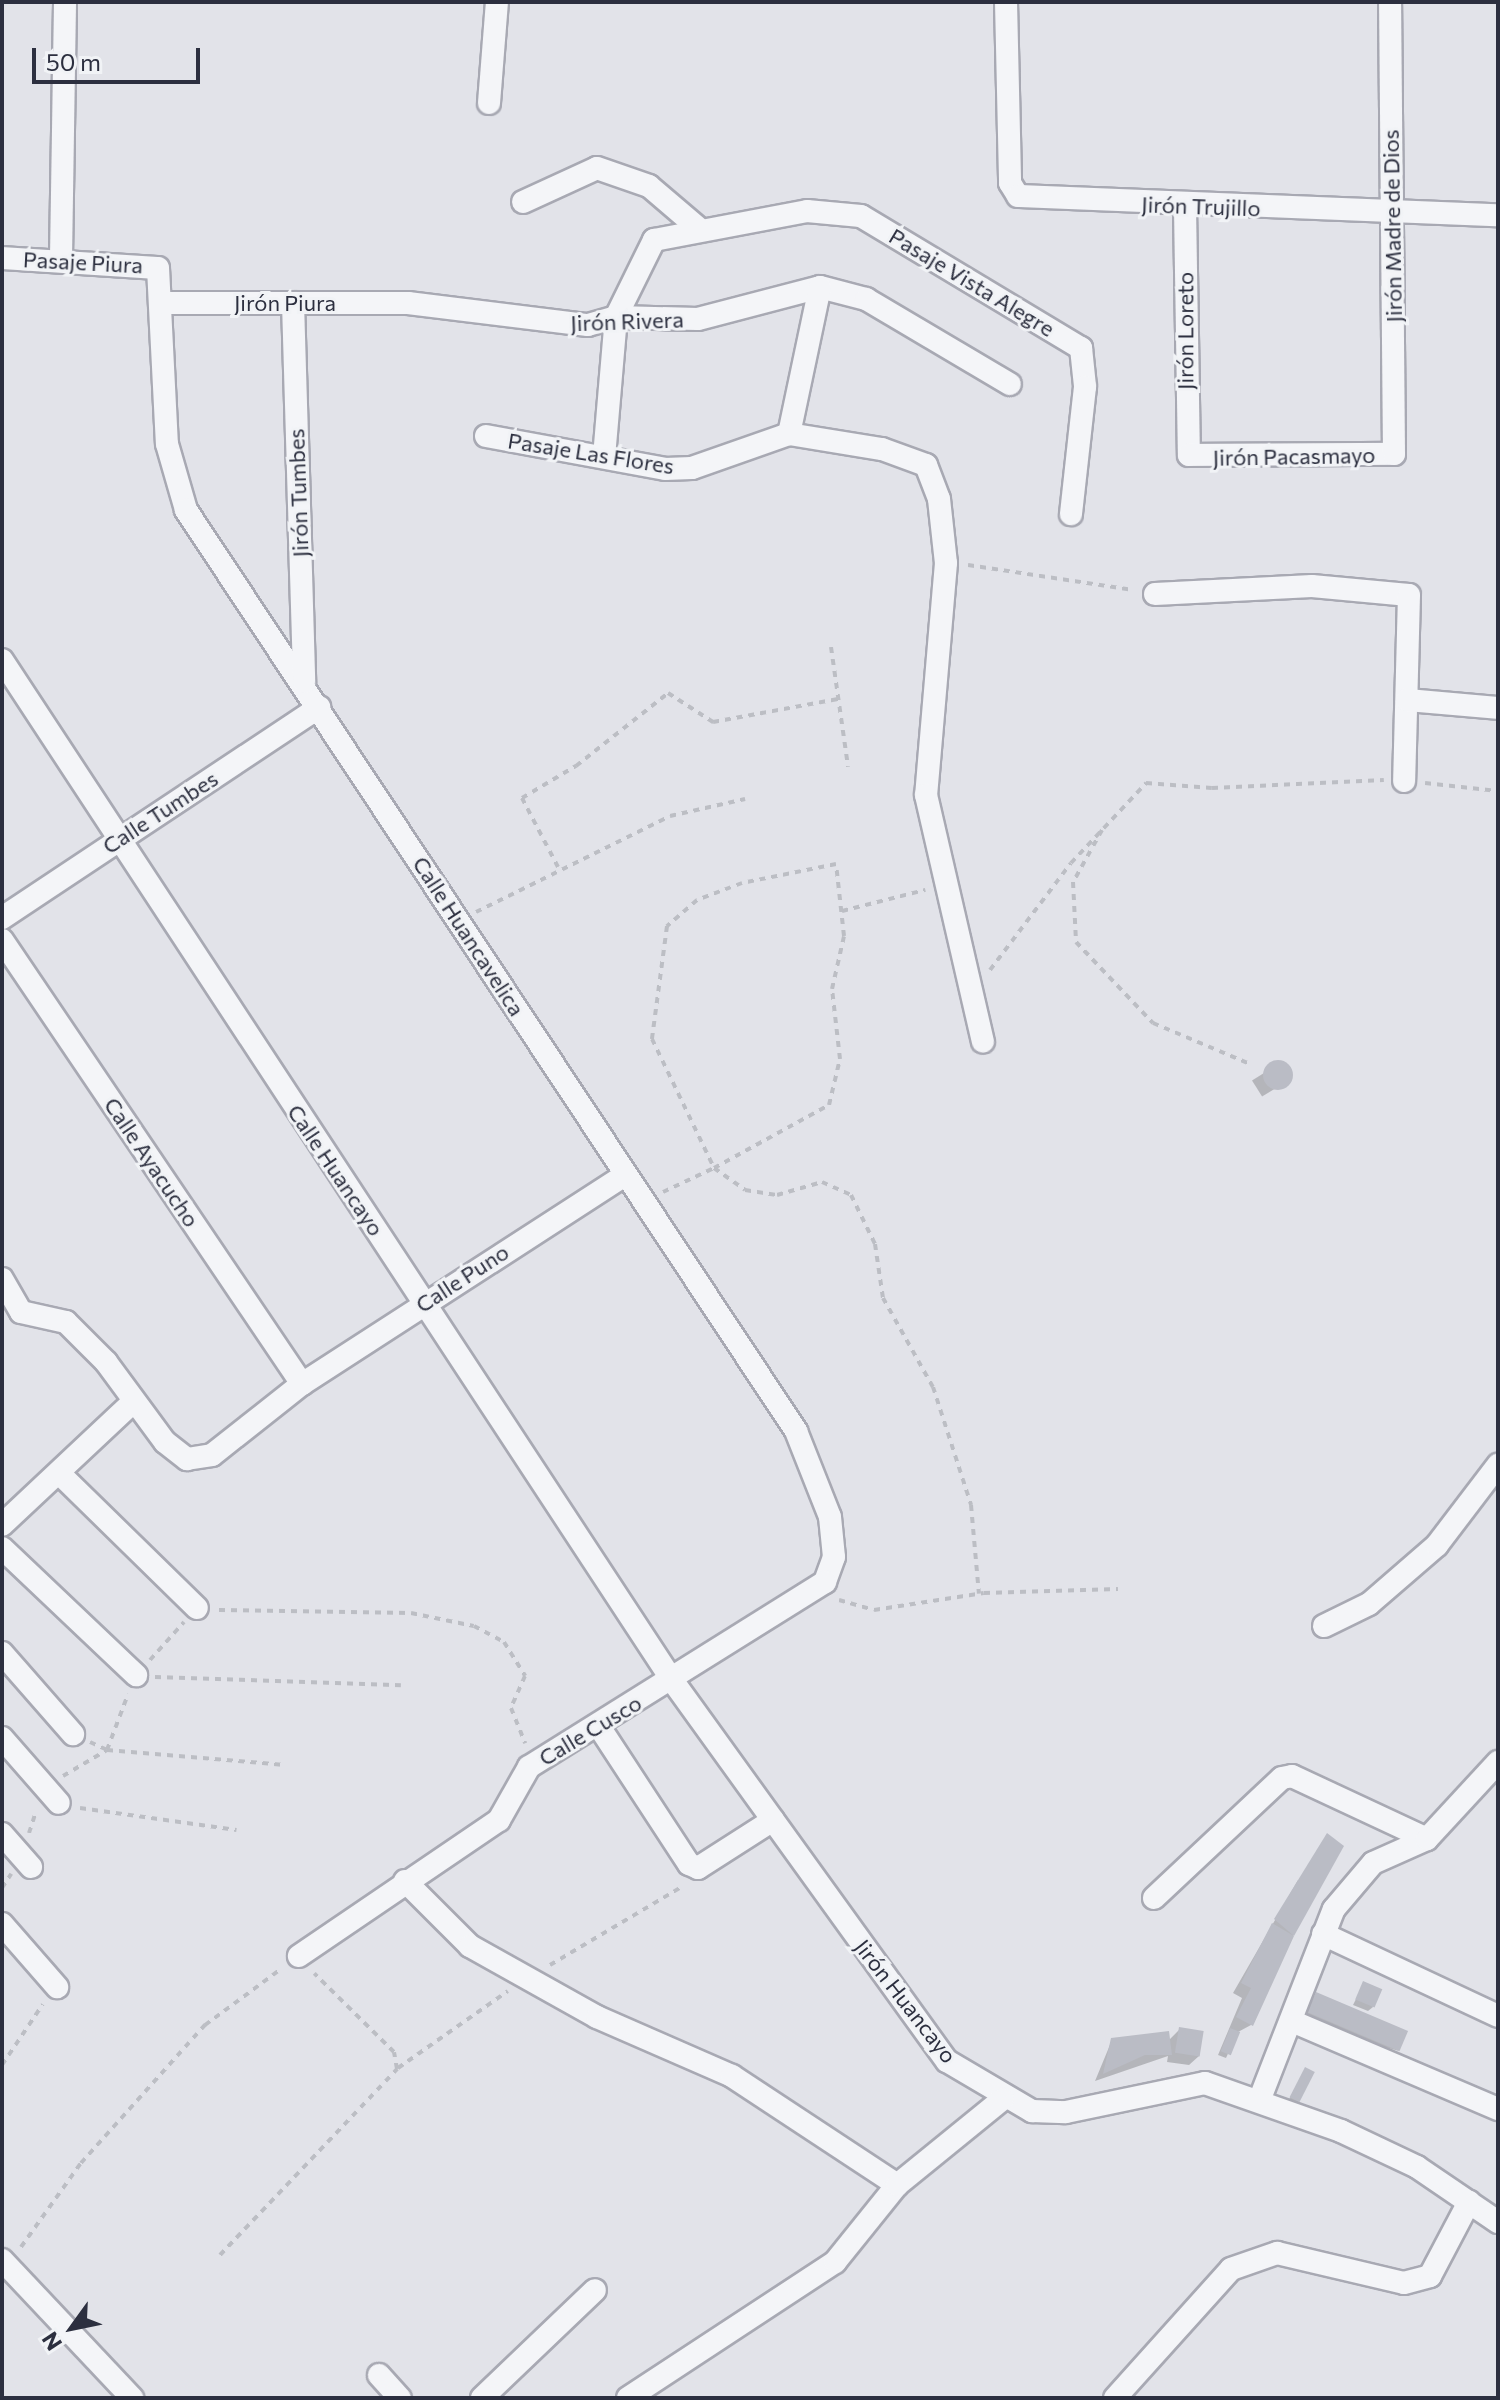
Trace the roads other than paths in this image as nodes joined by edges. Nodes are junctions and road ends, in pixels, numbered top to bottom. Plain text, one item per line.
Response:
1 (65, 2) edge
2 (497, 2) edge
3 (1006, 2) edge
4 (1390, 2) edge
5 (489, 103) dead end
6 (523, 202) dead end
7 (1185, 207) junction
8 (1391, 212) junction
9 (1498, 215) edge
10 (697, 227) junction
11 (2, 258) edge
12 (61, 258) junction
13 (161, 273) joint
14 (820, 287) junction
15 (163, 303) junction
16 (293, 303) junction
17 (408, 303) joint
18 (616, 317) junction
19 (1010, 384) dead end
20 (789, 434) junction
21 (486, 436) dead end
22 (1395, 450) joint
23 (1189, 455) joint
24 (604, 457) junction
25 (1071, 514) dead end
26 (1155, 594) road end
27 (2, 660) edge
28 (304, 683) junction
29 (1407, 700) junction
30 (319, 707) junction
31 (1498, 708) edge
32 (1404, 781) road end
33 (117, 840) junction
34 (2, 918) edge
35 (2, 940) edge
36 (983, 1042) dead end
37 (625, 1175) junction
38 (2, 1279) edge
39 (424, 1302) junction
40 (302, 1384) junction
41 (132, 1403) junction
42 (1498, 1465) edge
43 (61, 1475) junction
44 (2, 1525) edge
45 (2, 1548) edge
46 (817, 1586) joint
47 (197, 1608) road end
48 (1324, 1626) dead end
49 (2, 1653) edge
50 (136, 1675) road end
51 (672, 1680) junction
52 (598, 1725) junction
53 (73, 1734) road end
54 (2, 1738) edge
55 (1498, 1762) edge
56 (59, 1803) road end
57 (773, 1820) junction
58 (2, 1834) edge
59 (1427, 1839) junction
60 (31, 1867) dead end
61 (405, 1881) junction
62 (1154, 1898) dead end
63 (2, 1924) edge
64 (1323, 1934) junction
65 (299, 1956) road end
66 (57, 1987) road end
67 (1498, 2016) edge
68 (1294, 2022) junction
69 (1003, 2099) junction
70 (1259, 2101) junction
71 (1498, 2109) edge
72 (897, 2185) junction
73 (1469, 2202) junction
74 (1498, 2222) edge
75 (5, 2262) edge
76 (595, 2290) dead end
77 (379, 2375) dead end
78 (132, 2398) edge
79 (400, 2398) edge
80 (482, 2398) edge
81 (628, 2398) edge
82 (1115, 2398) edge

1 - 12 street
2 - 5 street
3 - 7 street, Jirón Trujillo
4 - 8 street, Jirón Madre de Dios
6 - 10 street
7 - 8 street, Jirón Trujillo
7 - 23 street, Jirón Loreto
8 - 9 street, Jirón Trujillo
8 - 22 street, Jirón Madre de Dios
10 - 18 street
10 - 25 street, Pasaje Vista Alegre
11 - 12 street, Pasaje Piura
12 - 13 street, Pasaje Piura
13 - 15 street, Calle Huancavelica
14 - 18 street, Jirón Rivera
14 - 19 street, Jirón Rivera
14 - 20 street
15 - 16 street, Jirón Piura
15 - 28 street, Calle Huancavelica
16 - 17 street, Jirón Piura
16 - 28 street, Jirón Tumbes
17 - 18 street, Jirón Rivera
18 - 24 street
20 - 24 street, Pasaje Las Flores
20 - 36 street, Pasaje Las Flores
21 - 24 street, Pasaje Las Flores
22 - 23 street, Jirón Pacasmayo
26 - 29 street
27 - 33 street, Calle Huancayo
28 - 30 street, Calle Huancavelica
29 - 31 street
29 - 32 street
30 - 33 street, Calle Tumbes
30 - 37 street, Calle Huancavelica
33 - 34 street, Calle Tumbes
33 - 39 street, Calle Huancayo
35 - 40 street, Calle Ayacucho
37 - 39 street, Calle Puno
37 - 46 street, Calle Huancavelica
38 - 41 street
39 - 40 street, Calle Puno
39 - 51 street, Calle Huancayo
40 - 41 street, Calle Puno
41 - 43 street
42 - 48 street
43 - 44 street
43 - 47 street
45 - 50 street
46 - 51 street, Calle Cusco
49 - 53 street
51 - 52 street, Calle Cusco
51 - 57 street, Jirón Huancayo
52 - 57 street
52 - 61 street, Calle Cusco
54 - 56 street
55 - 59 street
57 - 69 street, Jirón Huancayo
58 - 60 street
59 - 62 street
59 - 64 street
61 - 65 street, Calle Cusco
61 - 72 street
63 - 66 street
64 - 67 street
64 - 68 street
68 - 70 street
68 - 71 street
69 - 70 street, Jirón Huancayo
69 - 72 street
70 - 73 street, Jirón Huancayo
72 - 81 street
73 - 74 street, Jirón Huancayo
73 - 82 street
75 - 78 street
76 - 80 street
77 - 79 street

